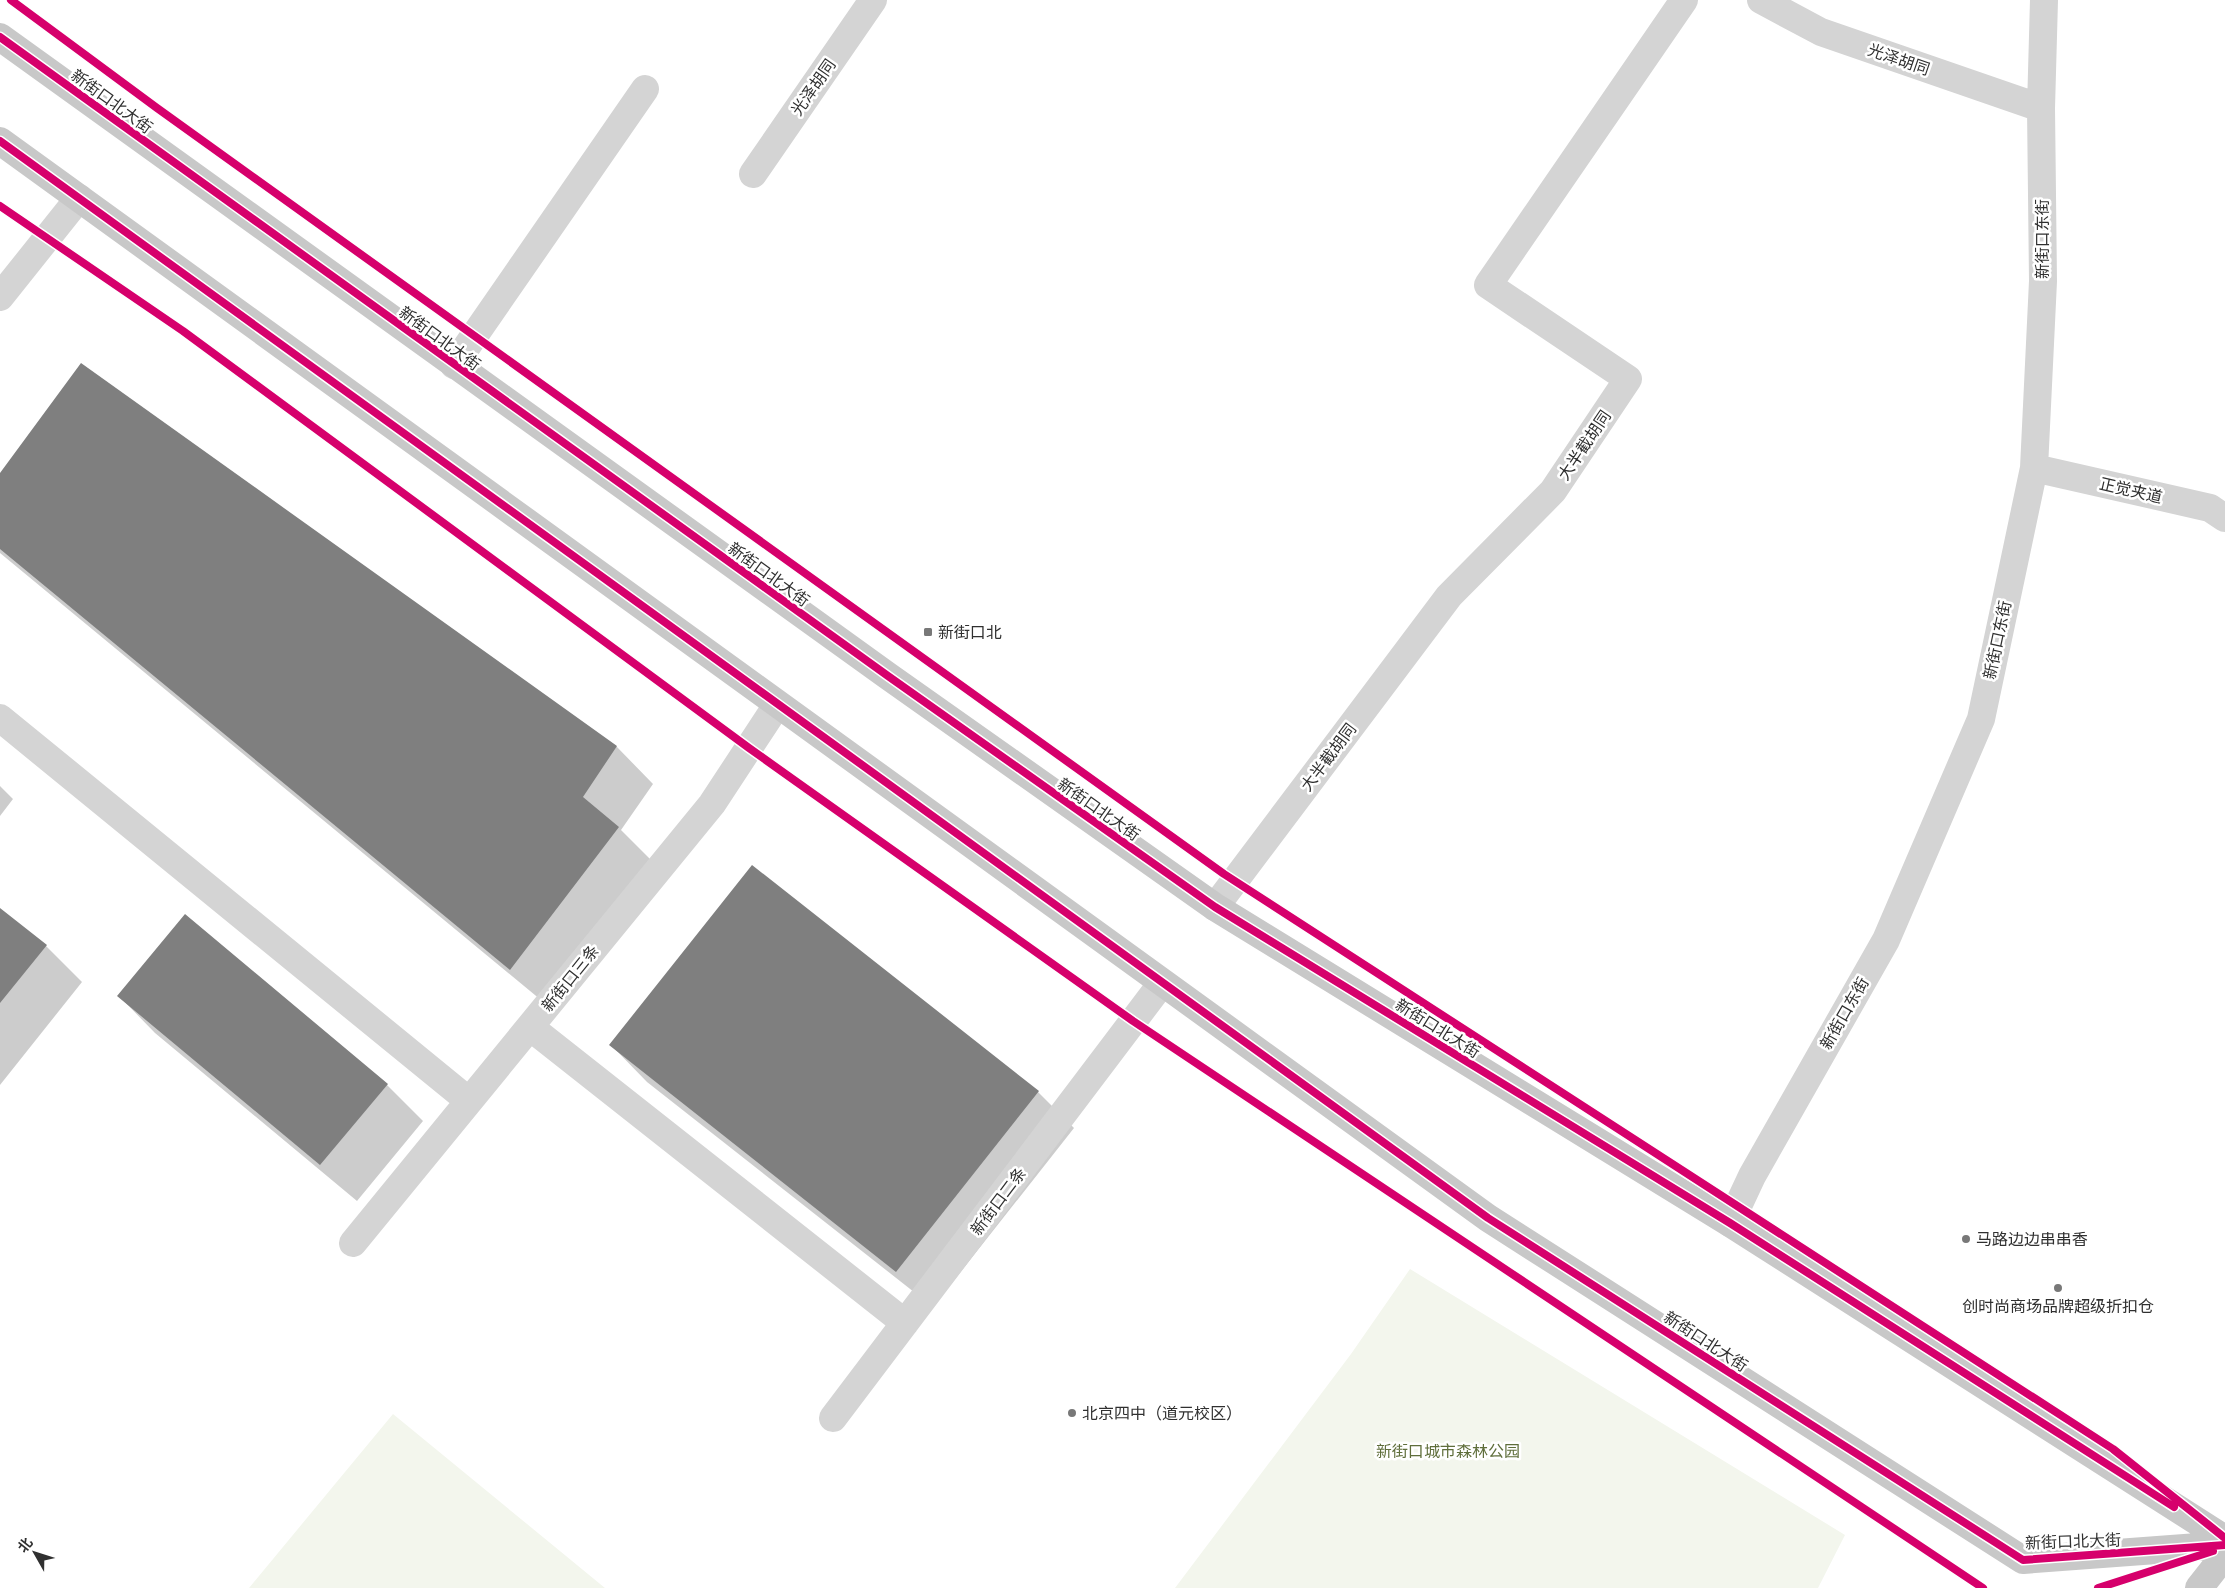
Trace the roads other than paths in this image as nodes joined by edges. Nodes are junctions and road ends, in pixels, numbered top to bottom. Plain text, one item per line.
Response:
1 (873, 0) edge
2 (1684, 0) edge
3 (1761, 0) edge
4 (2044, 0) edge
5 (0, 37) edge
6 (645, 89) dead end
7 (2041, 108) junction
8 (0, 141) edge
9 (753, 174) dead end
10 (79, 198) junction
11 (0, 297) edge
12 (454, 365) junction
13 (2034, 468) junction
14 (2225, 518) edge
15 (777, 705) junction
16 (0, 718) edge
17 (1215, 907) junction
18 (1162, 983) junction
19 (530, 1027) junction
20 (469, 1101) junction
21 (1730, 1224) junction
22 (353, 1243) dead end
23 (905, 1324) junction
24 (833, 1418) dead end
25 (2225, 1540) edge
26 (2225, 1545) edge
27 (2225, 1554) edge
28 (2199, 1588) edge

1 - 9 street, 光泽胡同
2 - 17 street, 大半截胡同
3 - 7 street, 光泽胡同
4 - 7 street, 新街口东街
5 - 12 main road, 新街口北大街
6 - 12 street
7 - 13 street, 新街口东街
8 - 10 main road, 新街口北大街
10 - 11 street
10 - 15 main road, 新街口北大街
12 - 17 main road, 新街口北大街
13 - 14 street, 正觉夹道
13 - 21 street, 新街口东街
15 - 18 main road, 新街口北大街
15 - 19 street, 新街口三条
16 - 20 street
17 - 21 main road, 新街口北大街
18 - 23 street, 新街口二条
18 - 26 main road, 新街口北大街
19 - 20 street, 新街口三条
19 - 23 street
20 - 22 street, 新街口三条
21 - 25 main road, 新街口北大街
23 - 24 street, 新街口二条
27 - 28 main road

